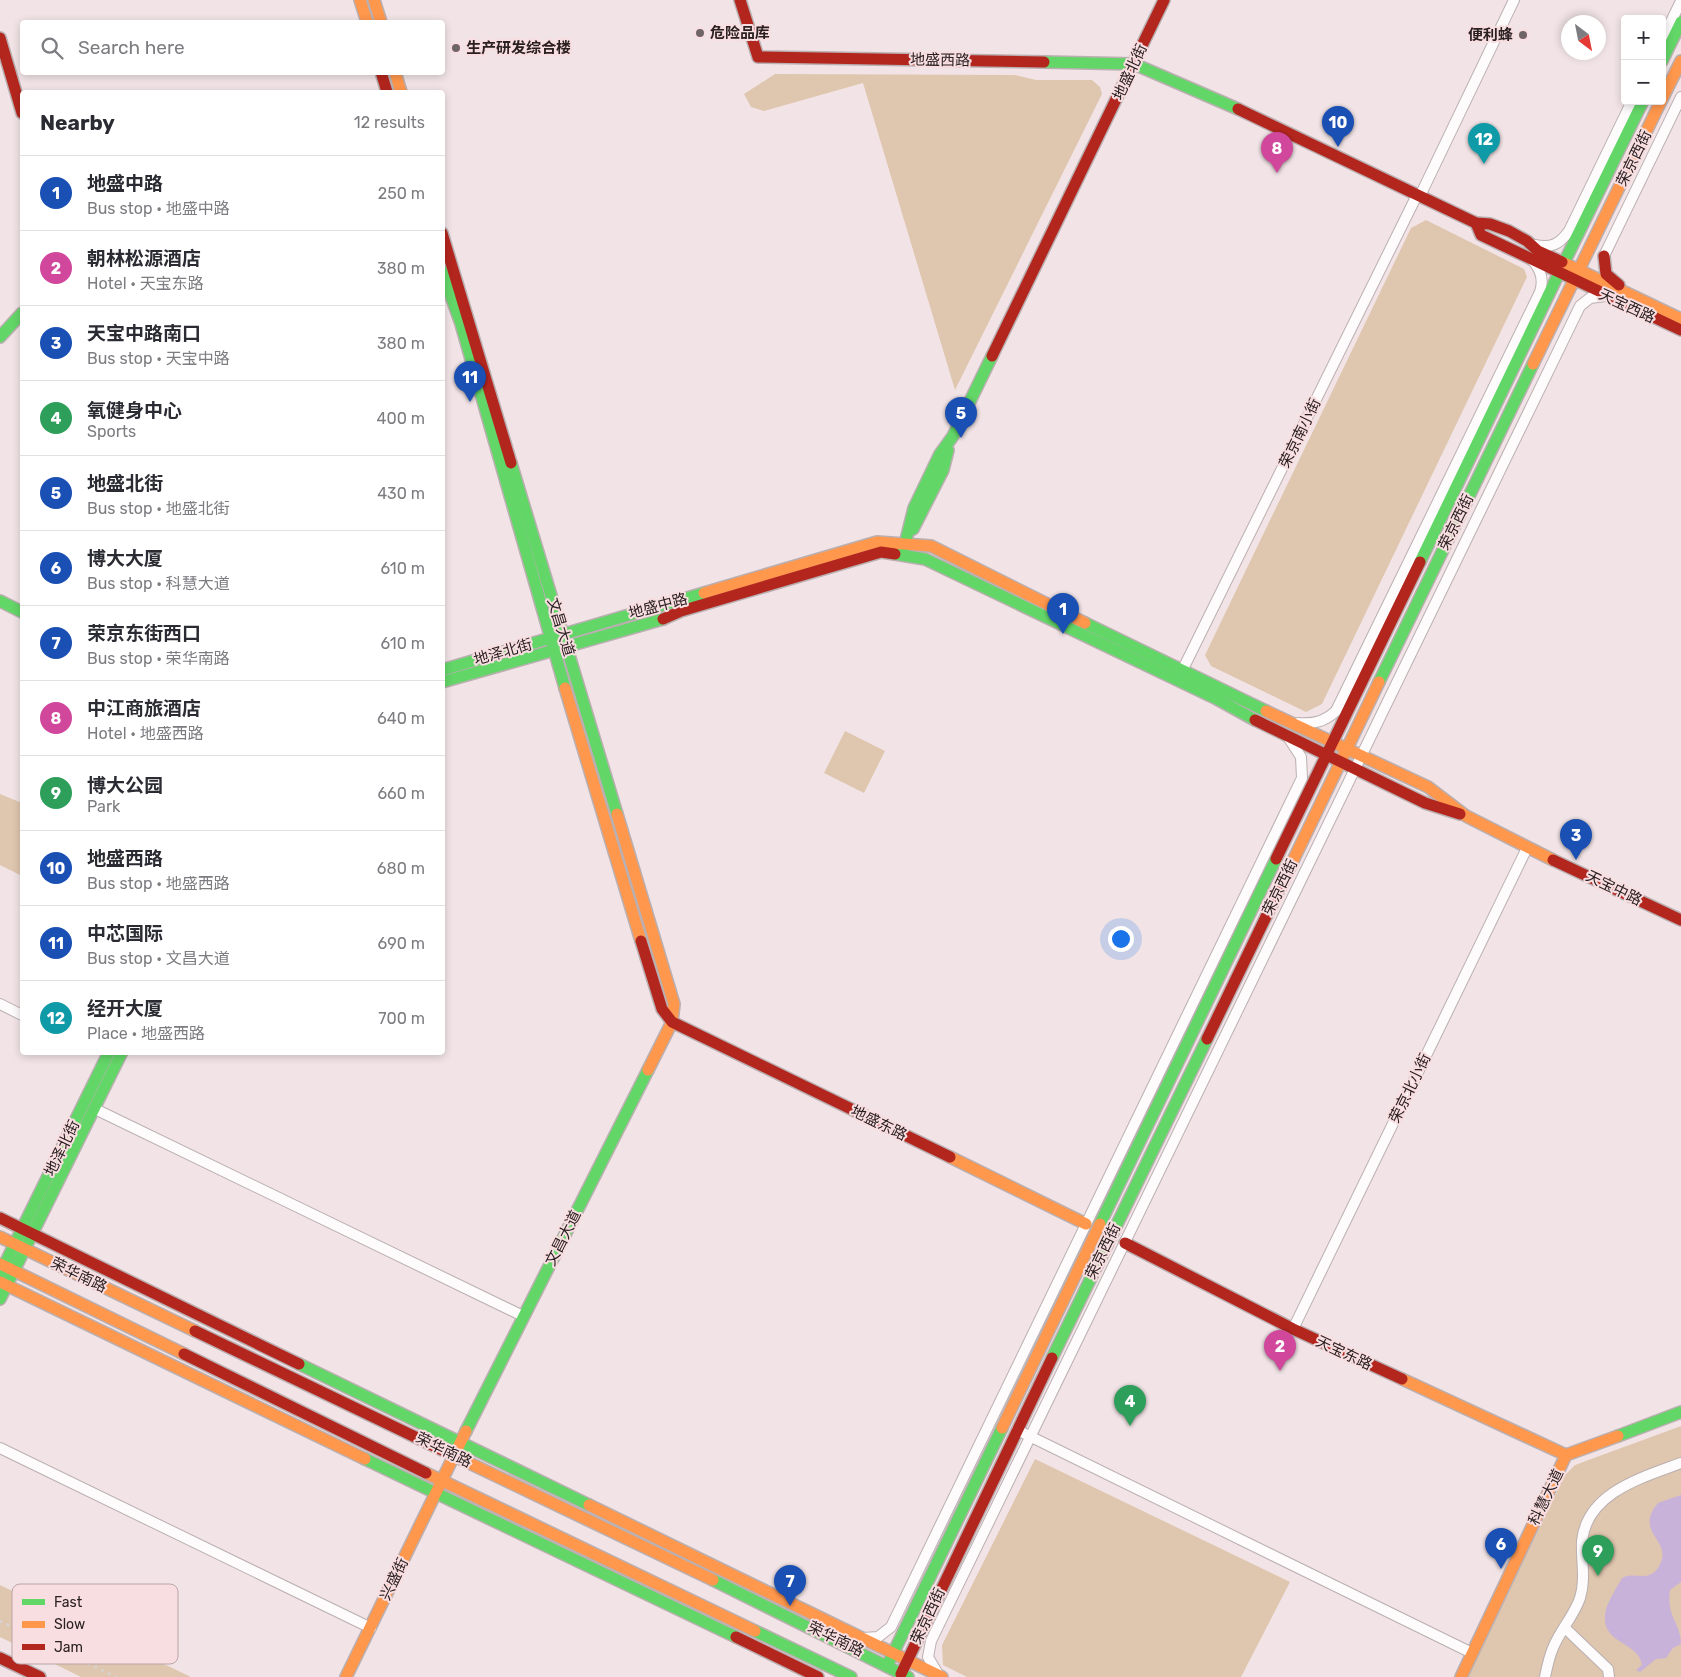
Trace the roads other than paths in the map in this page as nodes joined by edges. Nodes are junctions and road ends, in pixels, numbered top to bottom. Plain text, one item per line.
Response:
1 (360, 0) edge
2 (374, 0) edge
3 (740, 0) edge
4 (1164, 0) edge
5 (1514, 0) edge
6 (1681, 1) edge
7 (365, 20) edge
8 (380, 20) edge
9 (1681, 22) edge
10 (1666, 32) edge
11 (0, 38) edge
12 (1662, 60) edge
13 (1681, 61) edge
14 (1134, 64) junction
15 (382, 75) edge
16 (396, 75) edge
17 (386, 90) edge
18 (400, 90) edge
19 (1666, 92) edge
20 (1681, 97) edge
21 (1630, 105) edge
22 (1641, 105) edge
23 (1660, 105) edge
24 (20, 106) edge
25 (1419, 196) junction
26 (1476, 223) junction
27 (445, 243) edge
28 (1535, 245) junction
29 (1604, 256) joint
30 (1532, 260) junction
31 (1562, 268) junction
32 (1576, 276) junction
33 (445, 280) edge
34 (1606, 296) junction
35 (1645, 301) junction
36 (20, 315) edge
37 (1681, 319) edge
38 (1681, 330) edge
39 (0, 337) edge
40 (904, 550) junction
41 (0, 601) edge
42 (20, 611) edge
43 (564, 634) junction
44 (550, 638) junction
45 (567, 647) junction
46 (554, 652) junction
47 (445, 669) edge
48 (1182, 671) junction
49 (445, 681) edge
50 (1295, 723) junction
51 (1287, 736) junction
52 (1331, 742) junction
53 (1346, 749) junction
54 (1325, 755) junction
55 (1360, 755) junction
56 (1340, 762) junction
57 (1353, 768) junction
58 (1466, 816) junction
59 (1527, 848) junction
60 (1681, 920) edge
61 (0, 1004) edge
62 (20, 1014) edge
63 (672, 1022) junction
64 (112, 1055) edge
65 (95, 1109) junction
66 (0, 1218) edge
67 (1086, 1224) junction
68 (28, 1231) junction
69 (0, 1237) edge
70 (1126, 1243) junction
71 (20, 1247) junction
72 (5, 1269) edge
73 (128, 1281) junction
74 (3, 1284) edge
75 (0, 1299) edge
76 (155, 1312) junction
77 (523, 1316) junction
78 (1294, 1329) junction
79 (304, 1412) junction
80 (1681, 1412) edge
81 (1017, 1430) junction
82 (1031, 1436) junction
83 (331, 1441) junction
84 (462, 1444) junction
85 (0, 1448) edge
86 (456, 1455) junction
87 (1566, 1455) junction
88 (1681, 1462) edge
89 (444, 1482) junction
90 (562, 1492) junction
91 (437, 1495) junction
92 (586, 1518) junction
93 (729, 1618) junction
94 (371, 1628) junction
95 (1564, 1628) junction
96 (862, 1638) junction
97 (752, 1645) junction
98 (894, 1653) junction
99 (1472, 1653) junction
100 (0, 1658) edge
101 (908, 1660) junction
102 (12, 1664) edge
103 (13, 1664) edge
104 (887, 1666) junction
105 (903, 1676) edge
106 (941, 1676) edge
107 (40, 1677) edge
108 (346, 1677) edge
109 (818, 1677) edge
110 (851, 1677) edge
111 (881, 1677) edge
112 (1461, 1677) edge
113 (1545, 1677) edge
114 (1609, 1677) edge

1 - 7 street
2 - 8 street
3 - 14 street, 地盛西路
4 - 14 street, 地盛北街
5 - 25 street, 荣京南小街
6 - 10 street
9 - 12 street
11 - 24 street
13 - 19 street, 荣京西街
14 - 25 street, 地盛西路
14 - 40 street, 地盛北街
15 - 17 street
16 - 18 street
20 - 29 street
21 - 28 street
22 - 31 street, 荣京西街
23 - 32 street, 荣京西街
25 - 26 street, 地盛西路
25 - 48 street, 荣京南小街
26 - 28 street, 地盛西路
26 - 30 street, 地盛西路
27 - 43 street, 文昌大道
28 - 31 street, 地盛西路
29 - 35 street
30 - 31 street, 地盛西路
30 - 50 street
31 - 32 street
31 - 52 street, 荣京西街
32 - 34 street, 天宝西路
32 - 35 street, 天宝西路
32 - 53 street, 荣京西街
33 - 44 street, 文昌大道
34 - 38 street, 天宝西路
34 - 55 street
35 - 37 street, 天宝西路
36 - 39 street
40 - 43 street, 地盛中路
40 - 45 street, 地盛中路
40 - 48 street, 地盛中路
40 - 51 street, 地盛中路
41 - 42 street
43 - 44 street, 地泽北街
43 - 45 street, 文昌大道
44 - 46 street, 文昌大道
44 - 47 street, 地泽北街
45 - 46 street, 地盛中路
45 - 63 street, 文昌大道
46 - 49 street, 地泽北街
46 - 63 street, 文昌大道
48 - 50 street, 地盛中路
50 - 52 street, 地盛中路
51 - 54 street, 地盛中路
51 - 67 street
52 - 53 street, 地盛中路
52 - 54 street, 荣京西街
53 - 55 street, 天宝中路
53 - 56 street, 荣京西街
54 - 56 street, 地盛中路
54 - 98 street, 荣京西街
55 - 57 street
55 - 58 street, 天宝中路
56 - 57 street, 天宝中路
56 - 81 street, 荣京西街
57 - 58 street, 天宝中路
57 - 70 street
58 - 59 street, 天宝中路
59 - 60 street, 天宝中路
59 - 78 street, 荣京北小街
61 - 62 street
63 - 67 street, 地盛东路
63 - 77 street, 文昌大道
64 - 65 street, 地泽北街
64 - 68 street, 地泽北街
65 - 68 street, 地泽北街
65 - 77 street
66 - 68 street
67 - 96 street
68 - 71 street
68 - 73 street
69 - 71 street, 荣华南路
70 - 78 street, 天宝东路
70 - 82 street
71 - 72 street
71 - 76 street, 荣华南路
72 - 74 street
72 - 79 street, 荣华南路
73 - 76 street
73 - 84 street
74 - 75 street
74 - 83 street
76 - 86 street, 荣华南路
77 - 84 street, 文昌大道
78 - 87 street, 天宝东路
79 - 83 street
79 - 89 street, 荣华南路
80 - 87 street, 科慧大道
81 - 82 street
81 - 101 street, 荣京西街
82 - 99 street
82 - 106 street
83 - 91 street
84 - 86 street, 文昌大道
84 - 90 street
85 - 94 street
86 - 89 street, 文昌大道
86 - 92 street, 荣华南路
87 - 99 street, 科慧大道
88 - 95 street
89 - 91 street, 兴盛街
89 - 93 street, 荣华南路
90 - 92 street
90 - 96 street
91 - 94 street, 兴盛街
91 - 97 street
92 - 104 street, 荣华南路
93 - 97 street
93 - 110 street, 荣华南路
94 - 108 street, 兴盛街
95 - 113 street
95 - 114 street
96 - 98 street
97 - 109 street
98 - 101 street
98 - 104 street, 荣京西街
99 - 112 street, 科慧大道
100 - 102 street
101 - 105 street, 荣京西街
101 - 106 street
103 - 107 street
104 - 105 street, 荣华南路
104 - 111 street, 荣京西街

